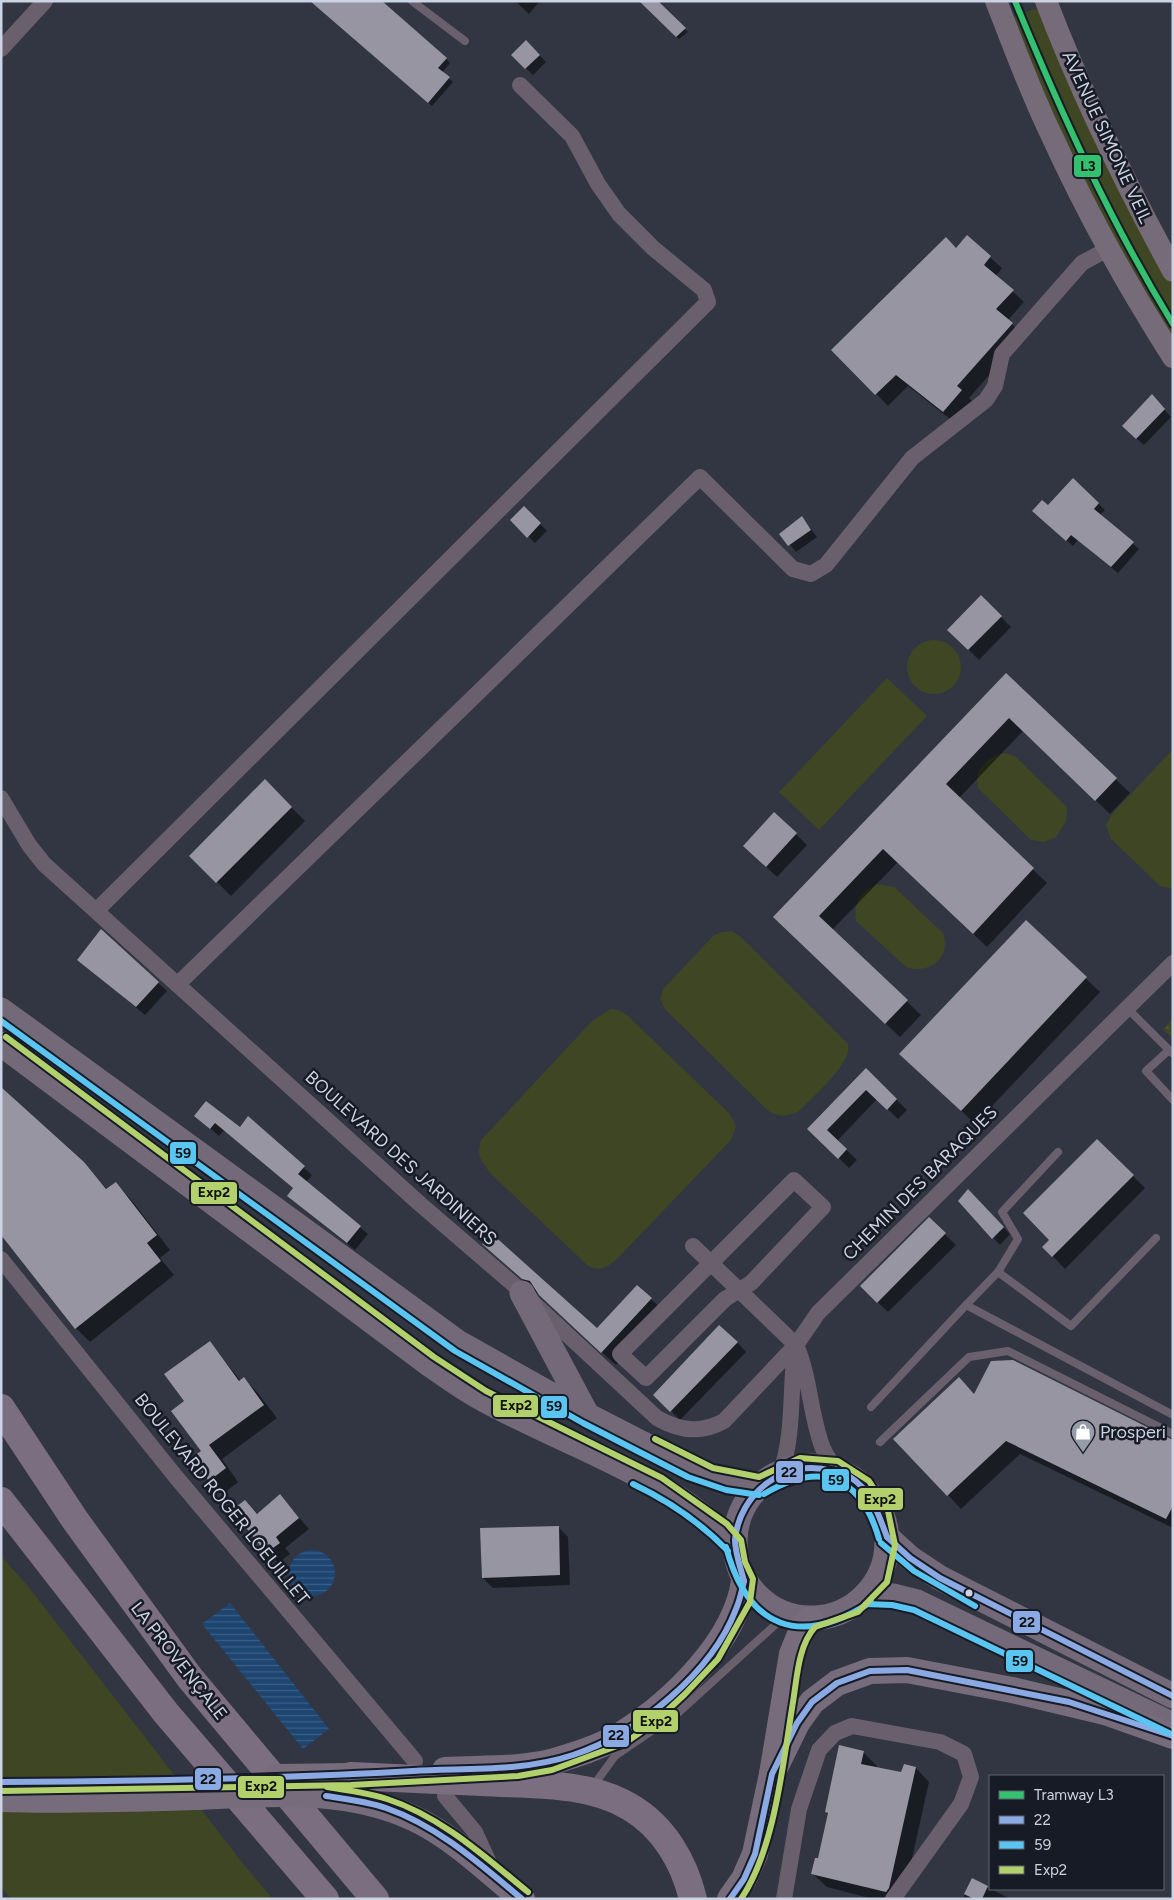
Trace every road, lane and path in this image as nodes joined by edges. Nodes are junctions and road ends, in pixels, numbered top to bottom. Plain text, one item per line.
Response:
1 (44, 1) edge
2 (412, 1) edge
3 (996, 1) edge
4 (1046, 1) edge
5 (422, 4) edge
6 (464, 41) dead end
7 (1, 50) edge
8 (520, 85) dead end
9 (1108, 249) junction
10 (1173, 271) edge
11 (1173, 357) edge
12 (1, 798) edge
13 (97, 910) junction
14 (1173, 963) edge
15 (178, 984) junction
16 (1127, 1008) junction
17 (1, 1010) edge
18 (1, 1044) edge
19 (1171, 1051) edge
20 (1173, 1100) edge
21 (1058, 1152) dead end
22 (1156, 1238) dead end
23 (693, 1246) dead end
24 (1, 1259) edge
25 (712, 1264) junction
26 (998, 1272) junction
27 (741, 1291) junction
28 (522, 1293) junction
29 (966, 1305) junction
30 (796, 1345) junction
31 (871, 1407) dead end
32 (1, 1408) edge
33 (587, 1415) junction
34 (1173, 1415) edge
35 (1173, 1434) edge
36 (880, 1442) dead end
37 (835, 1470) junction
38 (781, 1472) junction
39 (760, 1486) junction
40 (1, 1500) edge
41 (887, 1538) junction
42 (734, 1545) junction
43 (744, 1581) junction
44 (866, 1595) junction
45 (798, 1617) junction
46 (1173, 1696) edge
47 (1173, 1725) edge
48 (1173, 1736) edge
49 (415, 1761) dead end
50 (772, 1774) junction
51 (351, 1776) junction
52 (1, 1782) edge
53 (589, 1792) junction
54 (445, 1796) dead end
55 (1, 1799) edge
56 (324, 1899) edge
57 (375, 1899) edge
58 (506, 1899) edge
59 (522, 1899) edge
60 (693, 1899) edge
61 (730, 1899) edge
62 (784, 1899) edge
63 (893, 1899) edge

1 - 7 street
2 - 5 lane
3 - 9 main road
4 - 10 main road, AVENUE SIMONE VEIL
5 - 6 lane
8 - 13 street
9 - 11 main road
9 - 15 street
12 - 13 street, BOULEVARD DES JARDINIERS
13 - 15 street, BOULEVARD DES JARDINIERS
14 - 16 street, CHEMIN DES BARAQUES
15 - 28 street, BOULEVARD DES JARDINIERS
16 - 19 lane
16 - 30 street, CHEMIN DES BARAQUES
17 - 33 main road
18 - 42 main road
19 - 20 lane
21 - 26 lane
22 - 26 lane
23 - 25 street
24 - 49 street, BOULEVARD ROGER LOEUILLET
25 - 27 street
25 - 27 street
25 - 27 street
26 - 29 lane
27 - 30 street
28 - 30 street, BOULEVARD DES JARDINIERS
28 - 33 main road
29 - 31 lane
29 - 34 lane
30 - 37 street
30 - 38 street
32 - 57 highway, LA PROVENÇALE
33 - 39 main road
35 - 36 lane
37 - 38 main road
37 - 41 main road
38 - 39 main road
39 - 42 main road
40 - 56 highway
41 - 44 main road
41 - 46 main road
42 - 43 main road
43 - 45 main road
43 - 51 highway
44 - 45 main road
44 - 47 main road
45 - 50 highway
45 - 53 lane
48 - 50 highway
50 - 61 highway
51 - 52 highway, bridge
51 - 53 highway
53 - 60 highway
54 - 58 street
55 - 59 highway, bridge
62 - 63 street

